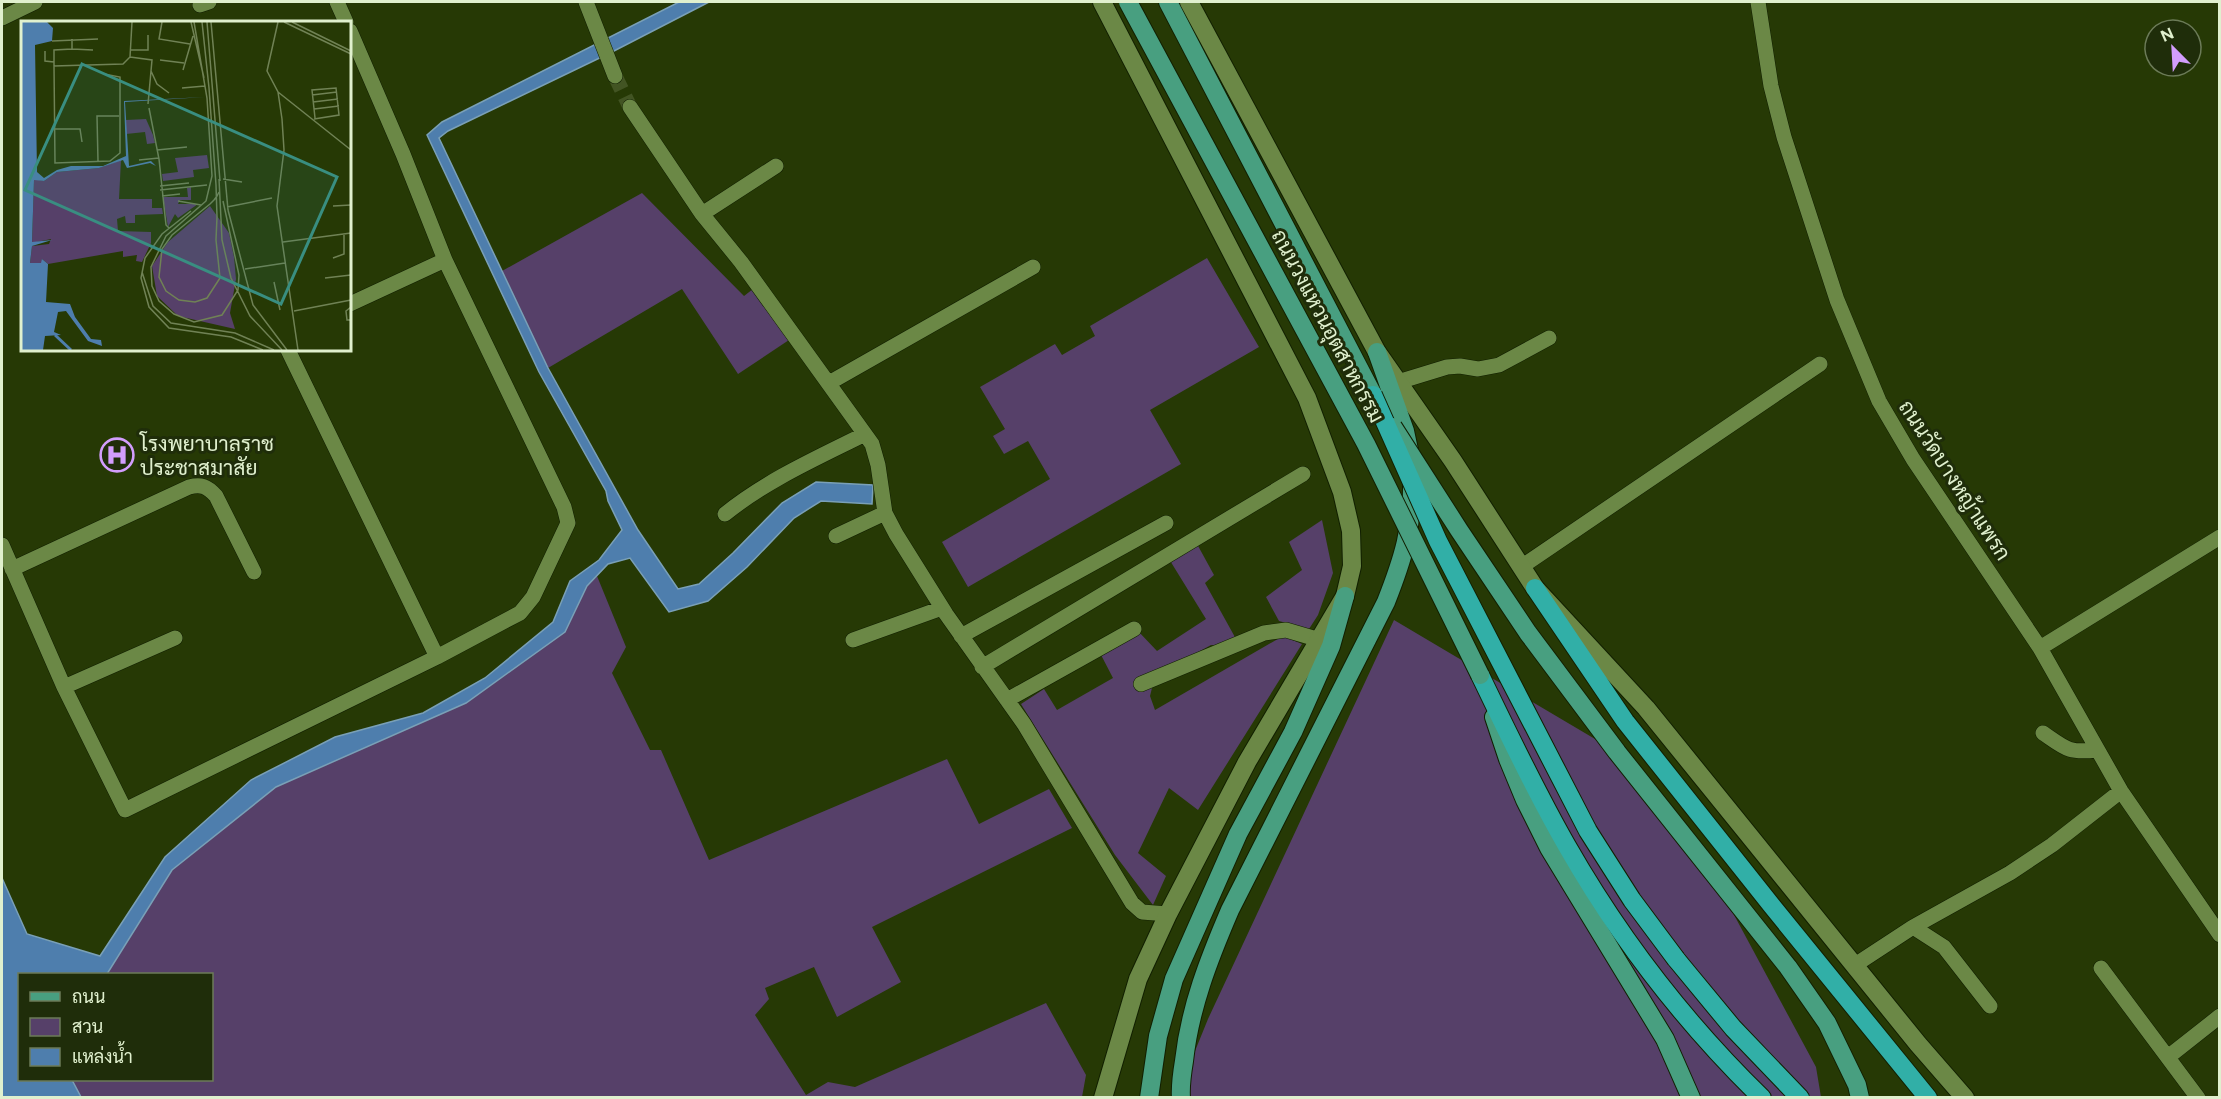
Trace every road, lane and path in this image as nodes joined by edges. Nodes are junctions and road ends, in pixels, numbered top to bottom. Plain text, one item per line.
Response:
1 (35, 2) edge
2 (337, 2) edge
3 (586, 2) edge
4 (1102, 2) edge
5 (1128, 2) edge
6 (1168, 2) edge
7 (1189, 2) edge
8 (1758, 2) edge
9 (2, 18) edge
10 (346, 21) edge
11 (351, 33) edge
12 (612, 70) tunnel mouth
13 (630, 107) tunnel mouth
14 (776, 166) dead end
15 (702, 213) junction
16 (445, 260) junction
17 (1033, 267) dead end
18 (351, 304) edge
19 (1549, 338) dead end
20 (288, 351) edge
21 (1377, 352) junction
22 (1820, 364) dead end
23 (1398, 382) junction
24 (829, 383) junction
25 (1373, 395) junction
26 (866, 434) junction
27 (1303, 474) dead end
28 (885, 513) junction
29 (725, 514) dead end
30 (1166, 523) dead end
31 (836, 536) dead end
32 (2220, 537) edge
33 (2, 545) edge
34 (1521, 567) junction
35 (12, 569) junction
36 (254, 572) dead end
37 (1535, 588) junction
38 (1345, 596) junction
39 (942, 608) junction
40 (1134, 629) dead end
41 (961, 636) junction
42 (174, 638) dead end
43 (853, 640) dead end
44 (1320, 640) junction
45 (2040, 648) junction
46 (437, 657) junction
47 (982, 667) junction
48 (1480, 675) junction
49 (1141, 684) dead end
50 (64, 687) junction
51 (1007, 700) junction
52 (2043, 733) dead end
53 (2097, 750) junction
54 (2121, 791) junction
55 (1168, 914) junction
56 (1914, 927) junction
57 (2220, 935) edge
58 (1855, 965) junction
59 (2101, 968) dead end
60 (1990, 1006) dead end
61 (2220, 1016) edge
62 (2168, 1057) junction
63 (1103, 1098) edge
64 (1149, 1098) edge
65 (1181, 1098) edge
66 (1691, 1098) edge
67 (1762, 1098) edge
68 (1800, 1098) edge
69 (1860, 1098) edge
70 (1928, 1098) edge
71 (1965, 1098) edge
72 (2198, 1098) edge

1 - 9 street
2 - 10 street
3 - 12 street
4 - 38 street
5 - 48 main road, ถนนวงแหวนอุตสาหกรรม, bridge
6 - 25 main road, ถนนวงแหวนอุตสาหกรรม
7 - 21 street
8 - 45 street, ถนนวัดบางหญ้าแพรก
11 - 16 street
13 - 15 street
14 - 15 street
15 - 24 street
16 - 18 street
16 - 46 street
17 - 24 street
19 - 23 street
20 - 46 street
21 - 23 street
21 - 65 main road
22 - 34 street
23 - 34 street
24 - 26 street
25 - 68 highway, bridge
25 - 69 main road, ถนนวงแหวนอุตสาหกรรม, bridge
26 - 28 street
26 - 29 street
27 - 47 street
28 - 31 street
28 - 39 street
30 - 41 street
32 - 45 street
33 - 35 street
34 - 37 street
35 - 36 street
35 - 50 street
37 - 58 street
37 - 70 highway
38 - 44 street
38 - 64 main road
39 - 41 street
39 - 43 street
40 - 51 street
41 - 47 street
42 - 50 street
44 - 49 street
44 - 55 street
45 - 53 street, ถนนวัดบางหญ้าแพรก
46 - 50 street
47 - 51 street
48 - 66 main road, ถนนวงแหวนอุตสาหกรรม
48 - 67 highway
51 - 55 street
52 - 53 street
53 - 54 street, ถนนวัดบางหญ้าแพรก
54 - 56 street
54 - 57 street, ถนนวัดบางหญ้าแพรก
55 - 63 street
56 - 58 street
56 - 60 street
58 - 71 street
59 - 62 street
61 - 62 street
62 - 72 street

